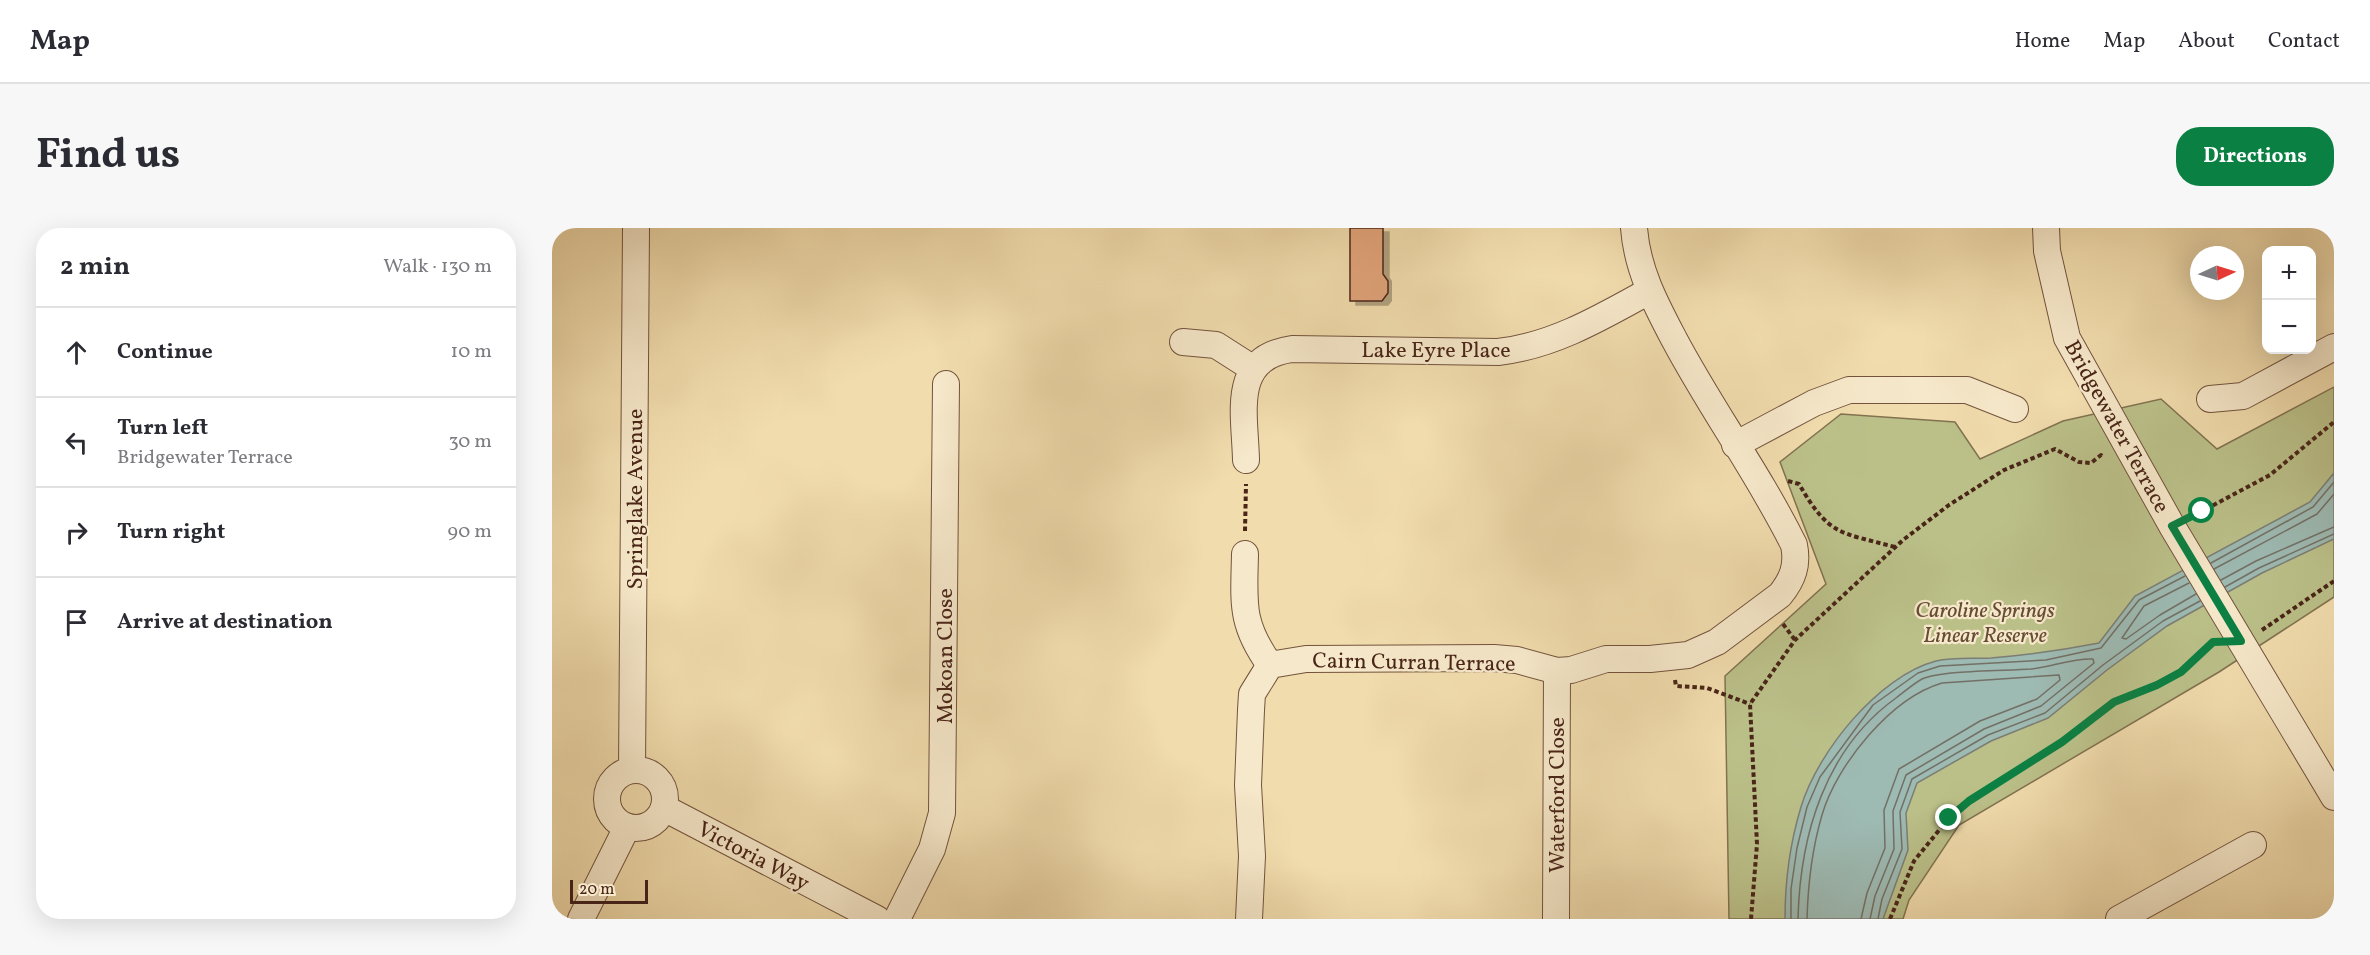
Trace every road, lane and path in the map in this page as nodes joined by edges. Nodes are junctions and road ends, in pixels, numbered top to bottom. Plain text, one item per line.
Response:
1 (636, 228) edge
2 (1634, 228) edge
3 (2046, 228) edge
4 (1649, 291) junction
5 (1184, 342) dead end
6 (2334, 347) edge
7 (1252, 368) junction
8 (946, 384) dead end
9 (2210, 399) dead end
10 (2014, 409) dead end
11 (2334, 422) edge
12 (1735, 445) junction
13 (1246, 460) joint
14 (2107, 466) dead end
15 (1783, 484) dead end
16 (2172, 526) junction
17 (1895, 548) junction
18 (1245, 554) joint
19 (2334, 581) edge
20 (2241, 641) junction
21 (1673, 657) junction
22 (1270, 665) junction
23 (1557, 671) junction
24 (1750, 704) junction
25 (632, 770) junction
26 (2334, 797) edge
27 (664, 808) junction
28 (627, 827) junction
29 (2253, 844) dead end
30 (581, 919) edge
31 (877, 919) edge
32 (897, 919) edge
33 (1249, 919) edge
34 (1556, 919) edge
35 (1751, 919) edge
36 (1890, 919) edge
37 (2119, 919) edge

1 - 25 street, Springlake Avenue
2 - 4 street, Cairn Curran Terrace
3 - 16 street, Bridgewater Terrace
4 - 7 street, Lake Eyre Place
4 - 12 street, Cairn Curran Terrace
5 - 7 street
6 - 9 street
7 - 13 street
8 - 32 street, Mokoan Close
10 - 12 street
11 - 16 path
12 - 21 street, Cairn Curran Terrace
13 - 18 path
14 - 17 path
15 - 17 path
16 - 20 street, Bridgewater Terrace
17 - 24 path
18 - 22 street
19 - 20 path
20 - 26 street, Bridgewater Terrace
20 - 36 path
21 - 23 street, Cairn Curran Terrace
21 - 24 path
22 - 23 street, Cairn Curran Terrace
22 - 33 street
23 - 34 street, Waterford Close
24 - 35 path
25 - 27 street
25 - 28 street
27 - 28 street
27 - 31 street, Victoria Way
28 - 30 street
29 - 37 street

